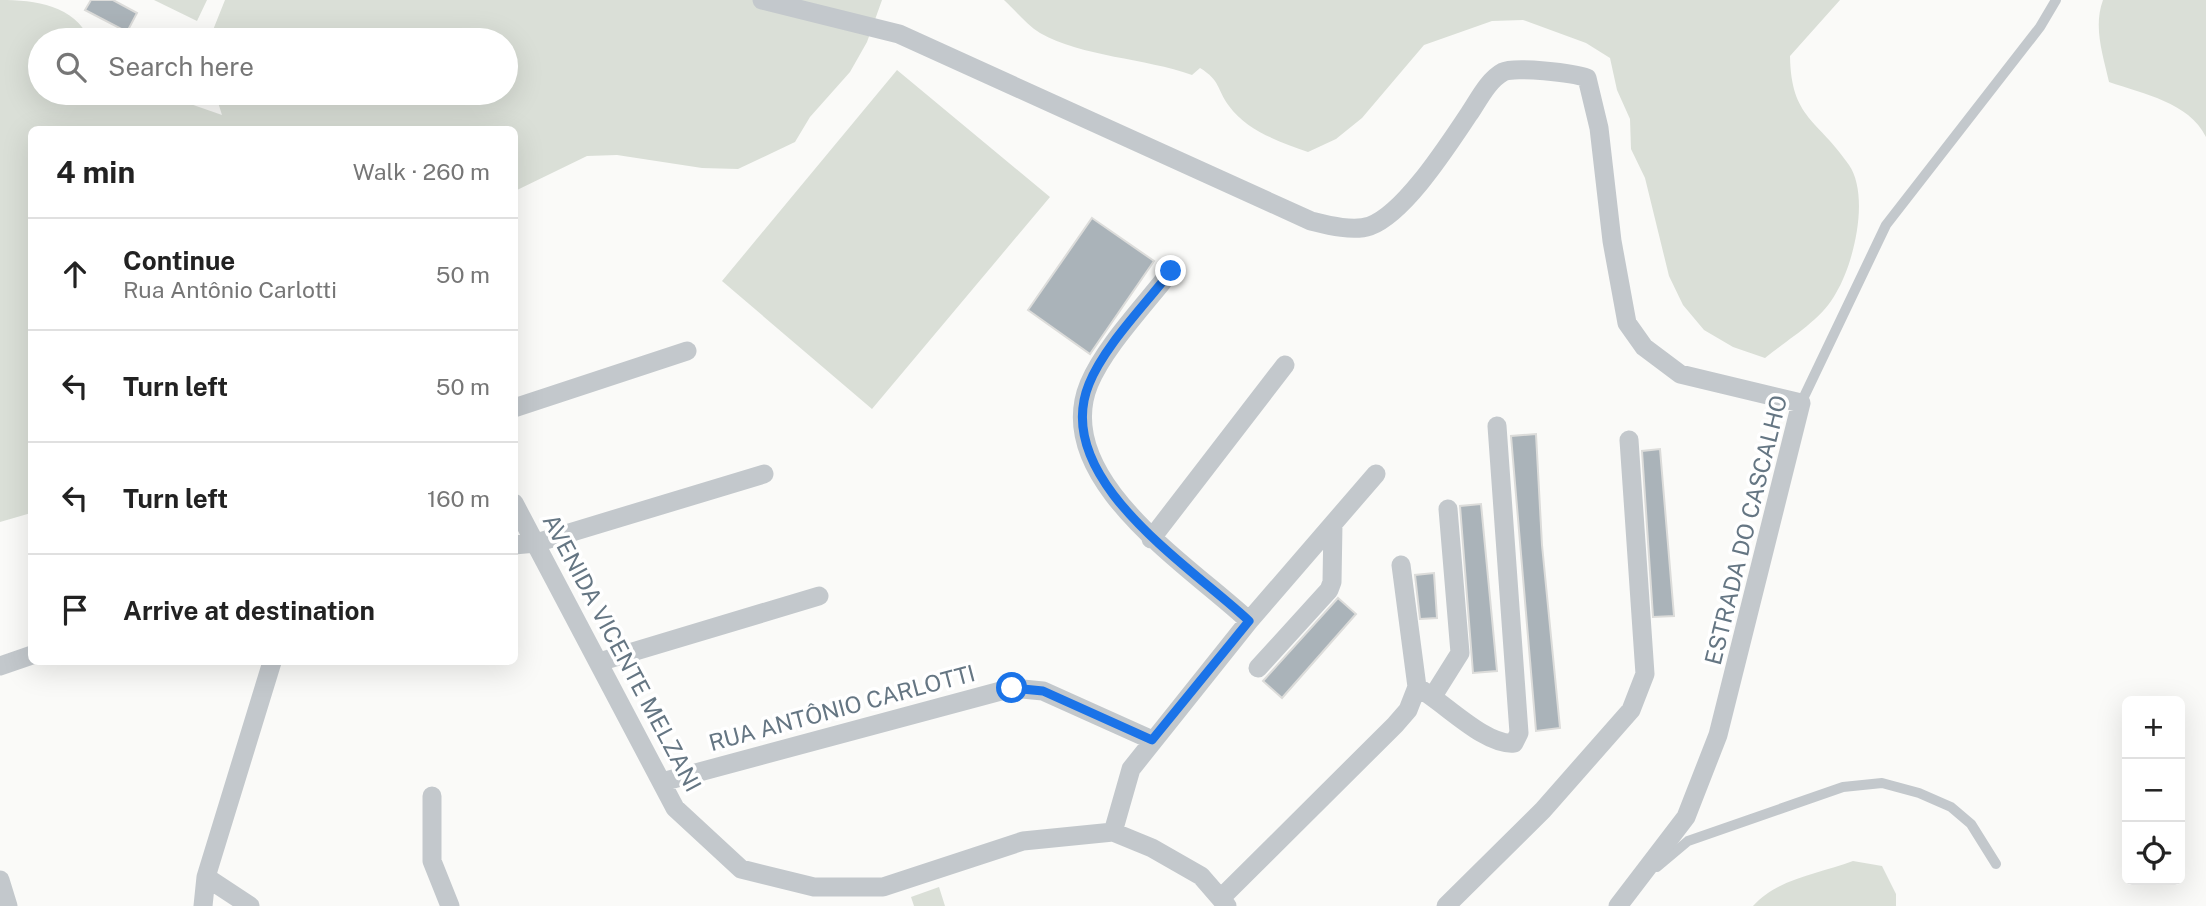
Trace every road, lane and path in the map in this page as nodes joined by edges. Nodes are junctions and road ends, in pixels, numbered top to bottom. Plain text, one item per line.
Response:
1 (762, 0) edge
2 (2056, 0) edge
3 (1171, 271) dead end
4 (687, 351) dead end
5 (1284, 365) dead end
6 (1801, 403) junction
7 (518, 407) edge
8 (1497, 426) dead end
9 (1629, 440) dead end
10 (764, 474) dead end
11 (1376, 474) dead end
12 (1448, 509) dead end
13 (518, 510) edge
14 (1333, 524) junction
15 (1151, 539) junction
16 (536, 543) junction
17 (518, 545) edge
18 (1401, 565) dead end
19 (819, 596) dead end
20 (1249, 621) junction
21 (28, 656) edge
22 (599, 662) junction
23 (271, 665) edge
24 (0, 666) edge
25 (1258, 668) dead end
26 (1425, 691) junction
27 (1152, 740) junction
28 (662, 782) junction
29 (432, 796) dead end
30 (1113, 832) junction
31 (1996, 864) dead end
32 (206, 877) junction
33 (0, 880) edge
34 (1638, 884) junction
35 (886, 897) edge
36 (1224, 902) edge
37 (8, 906) edge
38 (203, 906) edge
39 (250, 906) edge
40 (450, 906) edge
41 (1446, 906) edge
42 (1618, 906) edge

1 - 6 street
2 - 6 lane, ESTRADA DO CASCALHO
3 - 15 street
4 - 7 street
5 - 15 street
6 - 34 street, ESTRADA DO CASCALHO
8 - 26 street
9 - 41 street
10 - 16 street
11 - 14 street
12 - 26 street
13 - 16 street, AVENIDA VICENTE MELZANI
14 - 20 street
14 - 25 street
15 - 20 street
16 - 17 street
16 - 22 street, AVENIDA VICENTE MELZANI
18 - 26 street
19 - 22 street
20 - 27 street
21 - 24 street
22 - 28 street, AVENIDA VICENTE MELZANI
23 - 32 street
26 - 36 street
27 - 28 street, RUA ANTÔNIO CARLOTTI
27 - 30 street
28 - 35 street, AVENIDA VICENTE MELZANI
29 - 40 street
30 - 35 street, AVENIDA VICENTE MELZANI
30 - 36 street, AVENIDA VICENTE MELZANI
31 - 34 lane
32 - 38 street
32 - 39 street
33 - 37 street
34 - 42 street, ESTRADA DO CASCALHO

